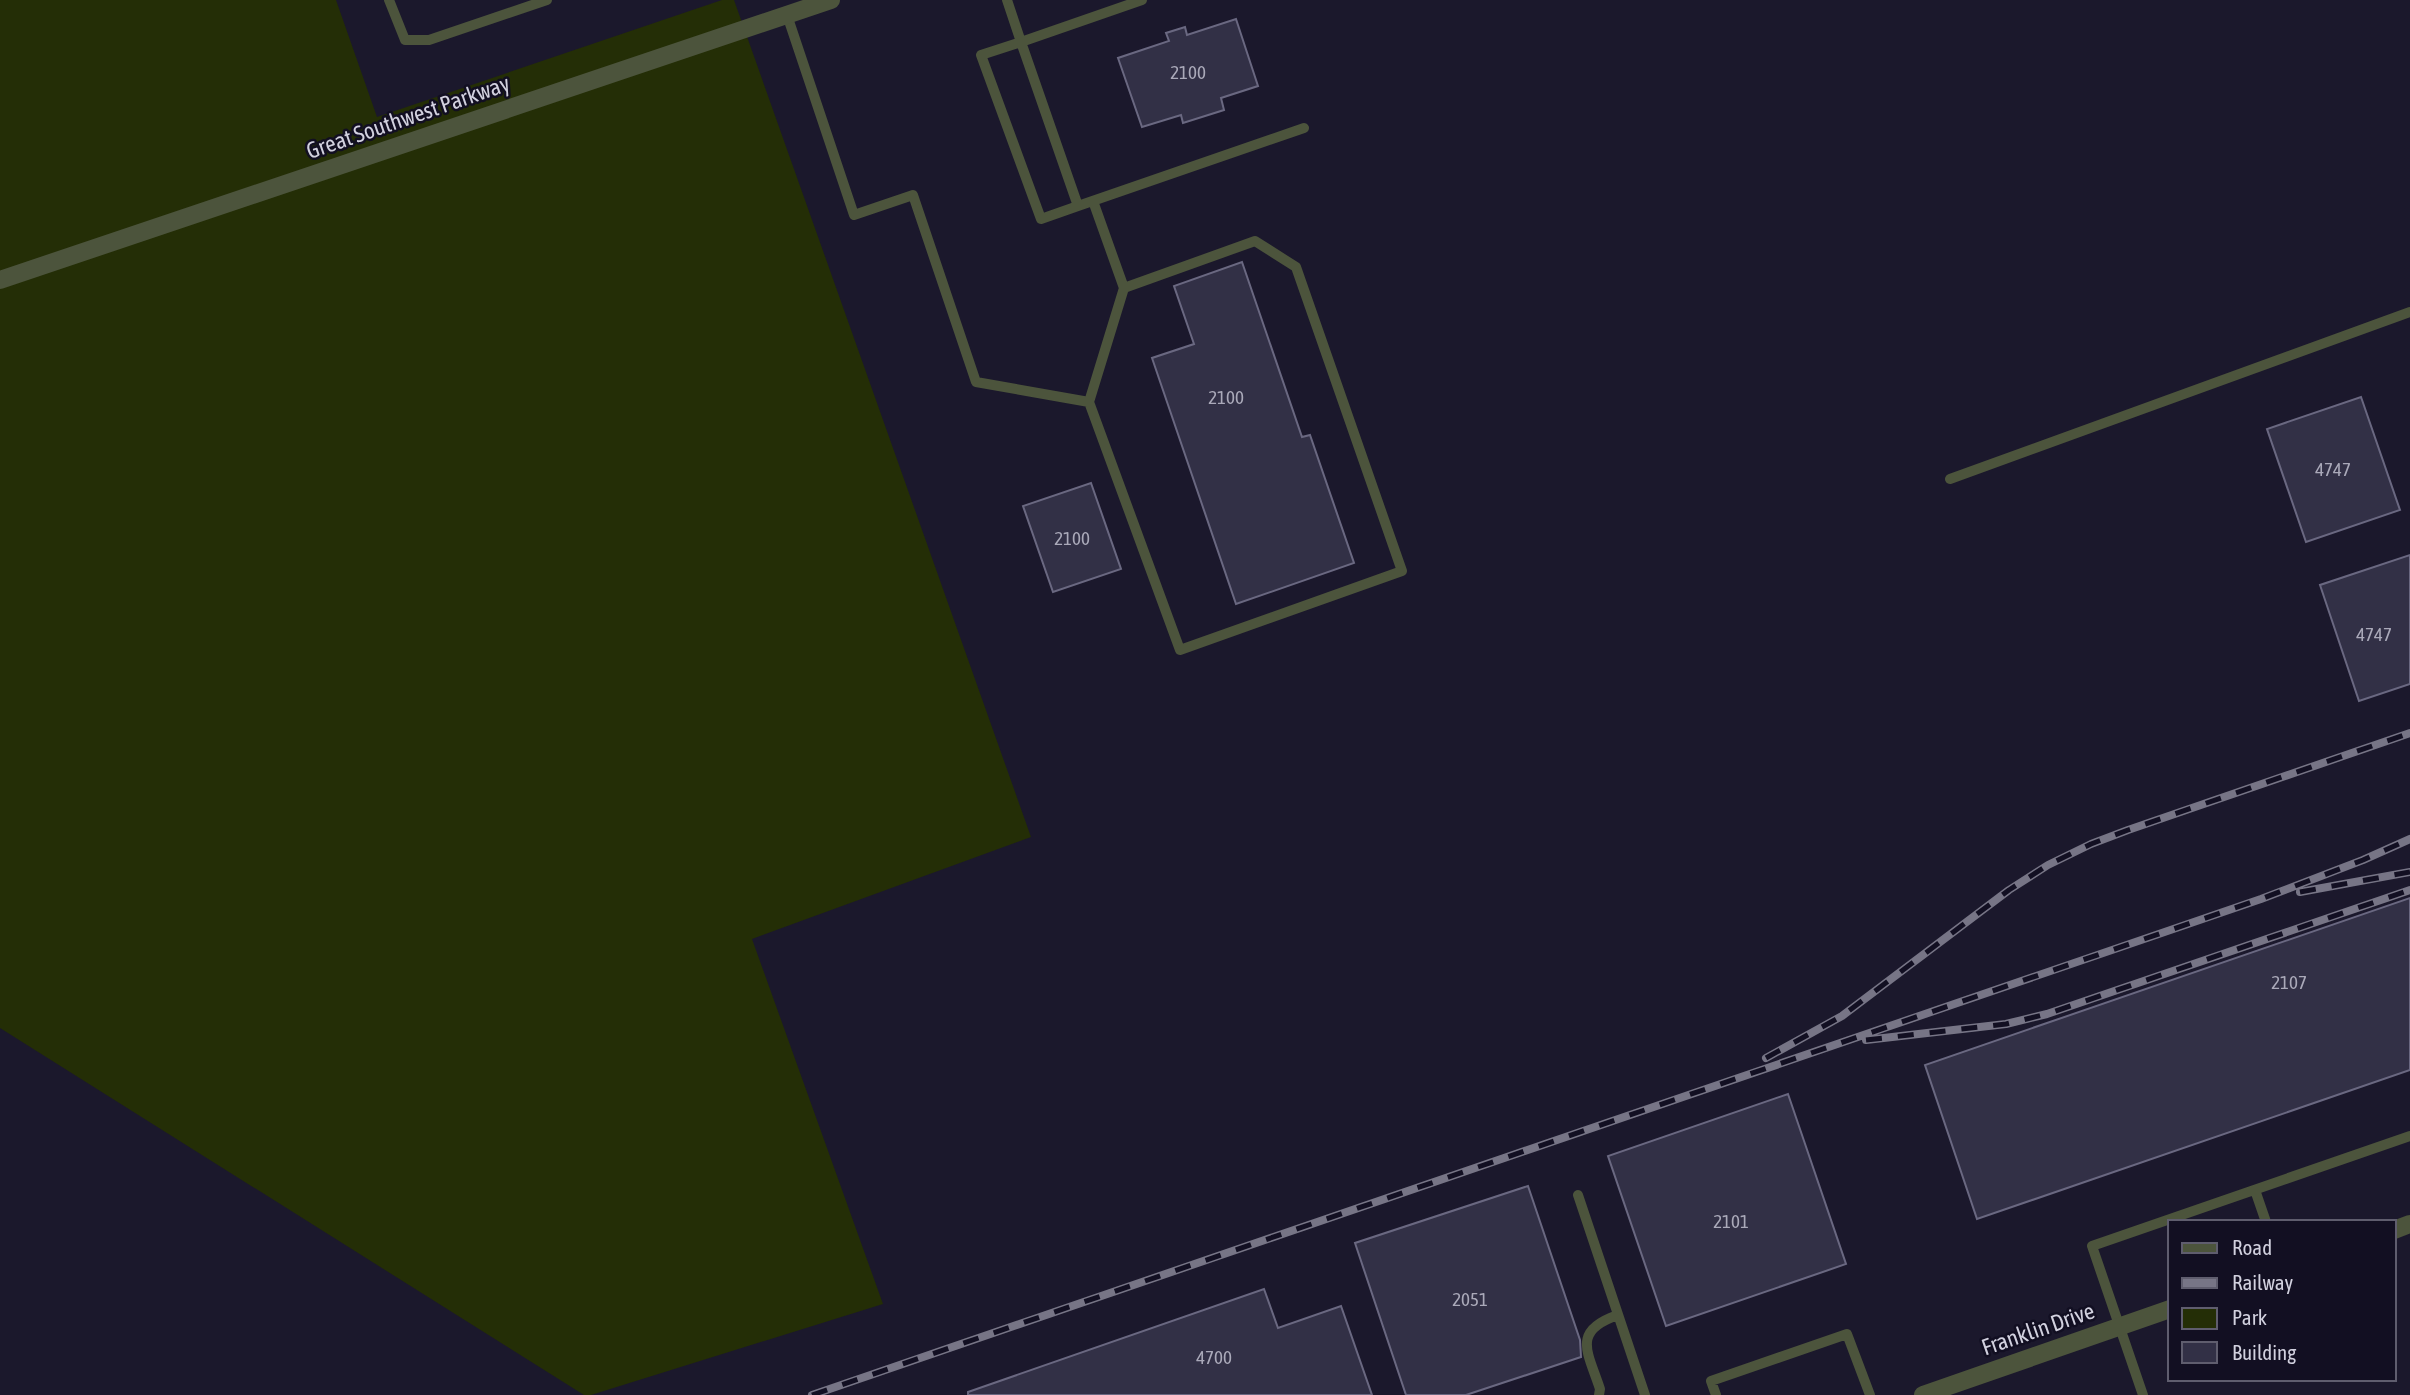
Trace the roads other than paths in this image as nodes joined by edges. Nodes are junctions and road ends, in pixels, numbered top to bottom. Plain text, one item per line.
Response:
1 (389, 0) edge
2 (547, 0) edge
3 (831, 0) edge
4 (1007, 0) edge
5 (1142, 0) edge
6 (787, 15) junction
7 (1021, 42) junction
8 (1304, 128) dead end
9 (1093, 201) junction
10 (1077, 206) junction
11 (0, 280) edge
12 (1124, 288) junction
13 (2410, 312) edge
14 (1090, 402) junction
15 (1950, 479) dead end
16 (2410, 1136) edge
17 (2255, 1190) junction
18 (1578, 1195) dead end
19 (2265, 1220) edge
20 (2168, 1310) edge
21 (1618, 1315) junction
22 (2119, 1327) junction
23 (1600, 1395) edge
24 (1645, 1395) edge
25 (1716, 1395) edge
26 (1870, 1395) edge
27 (1923, 1395) edge
28 (2143, 1395) edge

1 - 2 lane
3 - 6 street, Great Southwest Parkway
4 - 7 lane
5 - 7 lane
6 - 11 street, Great Southwest Parkway
6 - 14 lane
7 - 10 lane
7 - 10 lane
8 - 9 lane
9 - 10 lane
9 - 12 lane
12 - 14 lane
12 - 14 lane
13 - 15 lane
16 - 17 lane
17 - 19 lane
17 - 22 lane
18 - 21 lane
20 - 22 street, Franklin Drive
21 - 23 lane
21 - 24 lane
22 - 27 street, Franklin Drive
22 - 28 lane
25 - 26 lane

